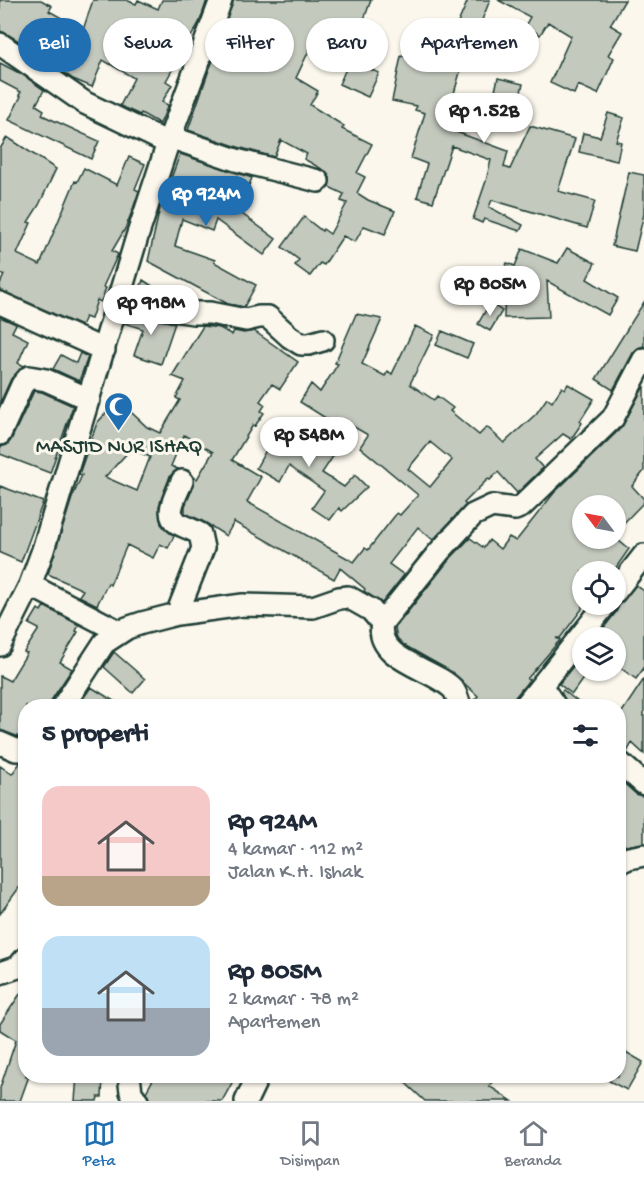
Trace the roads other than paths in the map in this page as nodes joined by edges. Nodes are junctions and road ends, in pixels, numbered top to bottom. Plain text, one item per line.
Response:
1 (221, 0) edge
2 (0, 44) edge
3 (169, 140) junction
4 (318, 180) dead end
5 (120, 297) junction
6 (0, 303) edge
7 (323, 340) dead end
8 (104, 350) junction
9 (644, 359) edge
10 (89, 399) junction
11 (1, 430) edge
12 (182, 481) dead end
13 (643, 557) edge
14 (626, 578) edge
15 (30, 585) junction
16 (177, 614) junction
17 (598, 615) edge
18 (382, 623) junction
19 (120, 632) junction
20 (0, 645) edge
21 (542, 687) junction
22 (67, 699) edge
23 (457, 699) edge
24 (531, 699) edge
25 (550, 699) edge
26 (0, 743) edge
27 (18, 750) edge
28 (626, 768) edge
29 (644, 784) edge
30 (644, 855) edge
31 (626, 859) edge
32 (18, 967) edge
33 (0, 973) edge
34 (130, 1083) edge
35 (255, 1083) edge
36 (136, 1101) edge
37 (246, 1101) edge

1 - 3 street
2 - 3 street
3 - 4 street
3 - 5 street
5 - 7 street
5 - 8 street
6 - 8 street
8 - 10 street
9 - 18 street
10 - 11 street
10 - 15 street
12 - 16 street
13 - 14 street
15 - 19 street
15 - 20 street
16 - 18 street
16 - 19 street
17 - 21 street
18 - 23 street
19 - 22 street
21 - 24 street
21 - 25 street
26 - 27 street
28 - 29 street
30 - 31 street
32 - 33 street
34 - 36 street
35 - 37 street

